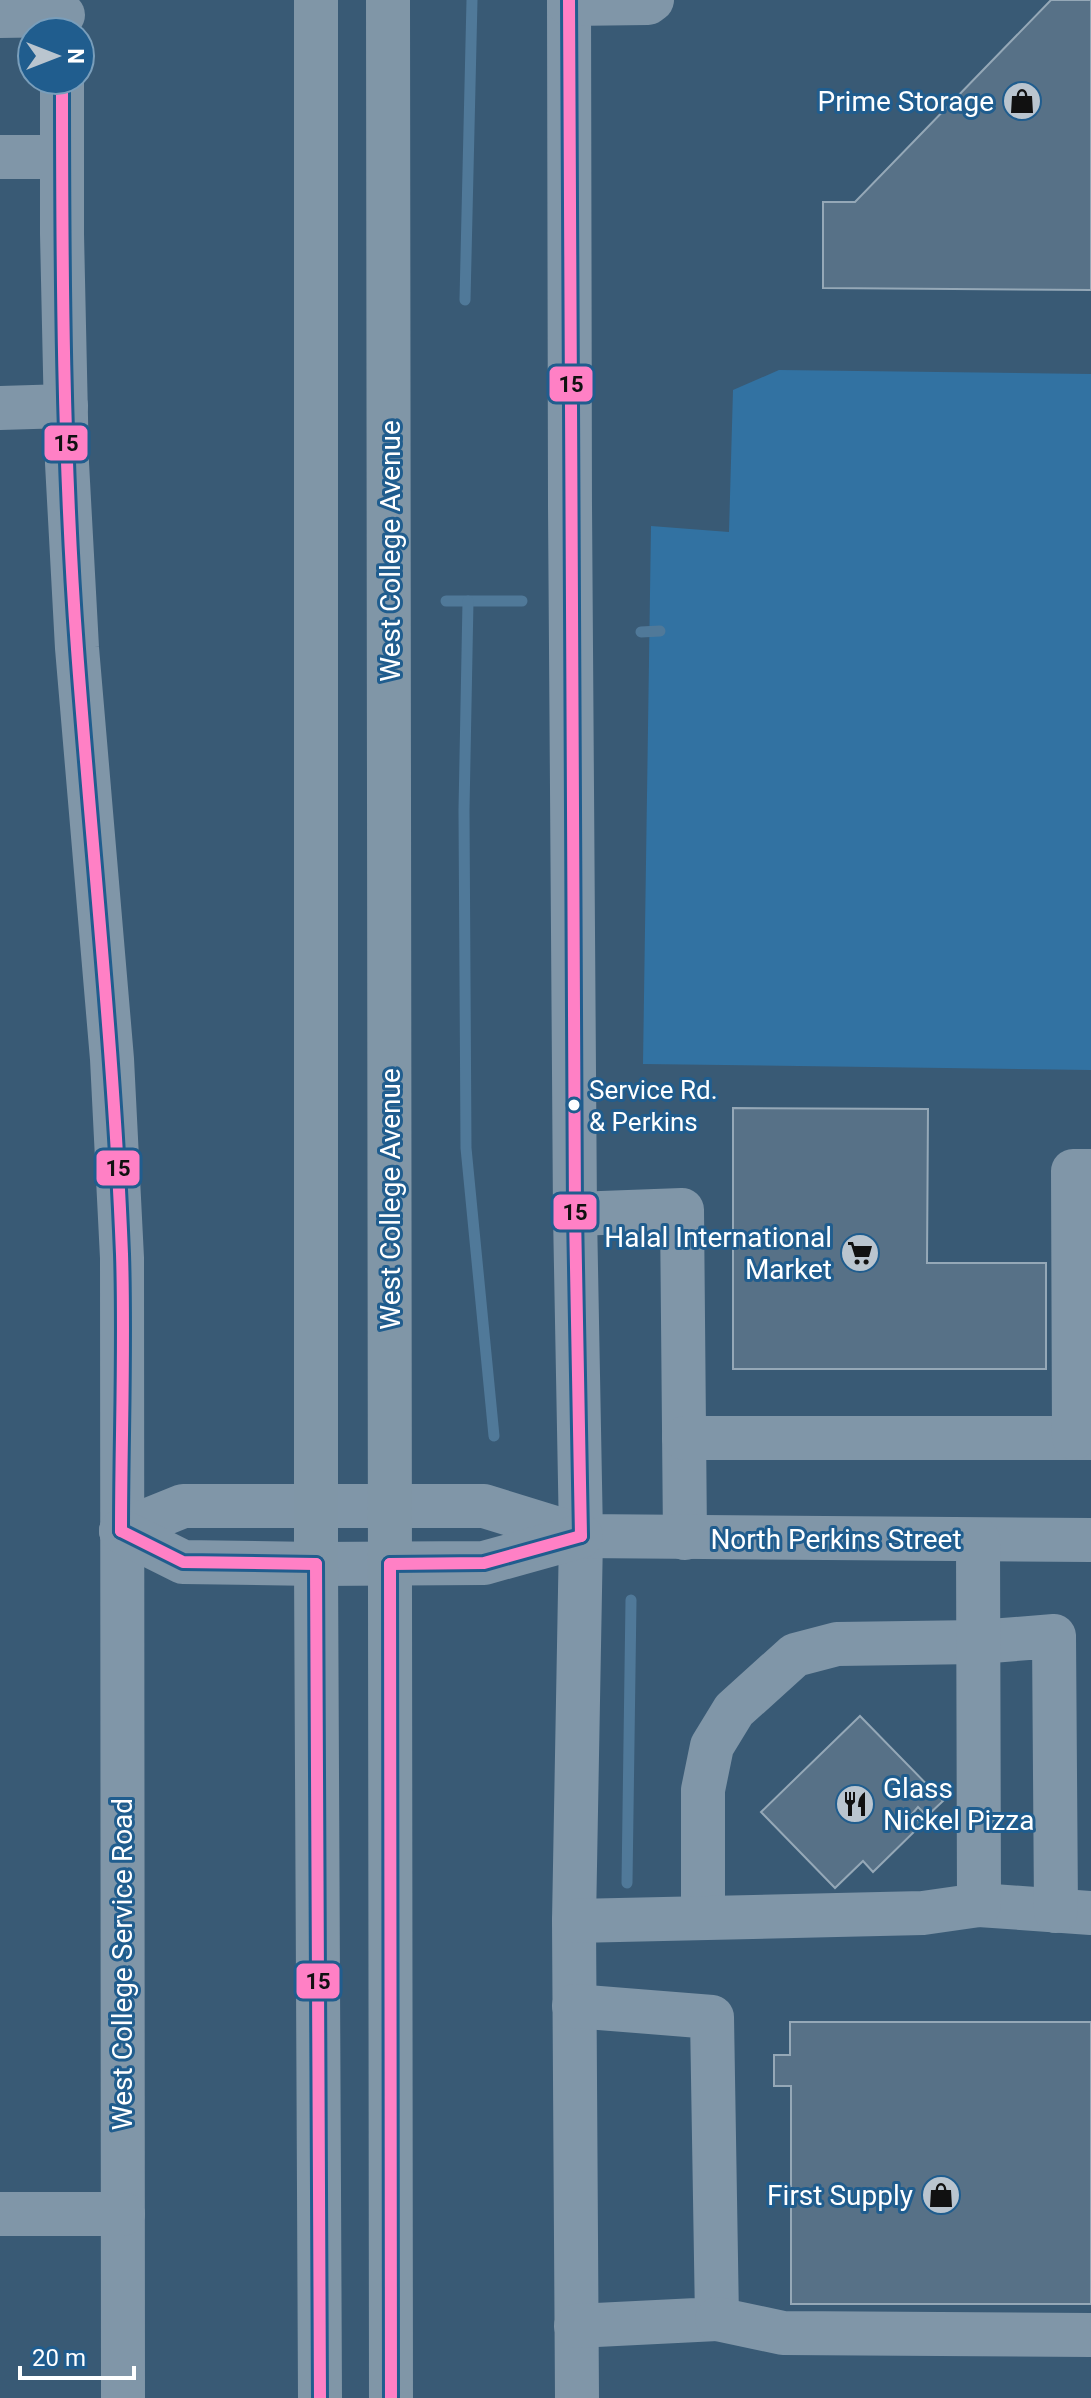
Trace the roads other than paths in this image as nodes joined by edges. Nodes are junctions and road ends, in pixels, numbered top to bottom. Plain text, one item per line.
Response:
1 (316, 0) edge
2 (388, 0) edge
3 (652, 0) edge
4 (569, 2) edge
5 (62, 96) edge
6 (0, 157) edge
7 (62, 157) junction
8 (66, 406) junction
9 (0, 408) edge
10 (1091, 1171) edge
11 (575, 1214) junction
12 (684, 1438) junction
13 (1082, 1438) edge
14 (316, 1505) junction
15 (391, 1506) junction
16 (121, 1531) junction
17 (581, 1536) junction
18 (685, 1538) junction
19 (978, 1540) junction
20 (1091, 1540) edge
21 (316, 1564) junction
22 (390, 1564) junction
23 (978, 1642) junction
24 (979, 1905) junction
25 (1073, 1912) edge
26 (703, 1918) junction
27 (574, 1921) junction
28 (574, 2006) junction
29 (0, 2214) edge
30 (123, 2214) junction
31 (717, 2319) junction
32 (576, 2326) junction
33 (1091, 2335) edge
34 (123, 2398) edge
35 (320, 2398) edge
36 (391, 2398) edge
37 (577, 2398) edge

1 - 14 main road
2 - 15 main road, West College Avenue
3 - 4 street
4 - 11 street
5 - 7 street, West College Service Road
6 - 7 street
7 - 8 street, West College Service Road
8 - 9 street
8 - 16 street, West College Service Road
10 - 13 street
11 - 12 street
11 - 17 street
12 - 13 street
12 - 18 street
14 - 15 street
14 - 16 street
14 - 21 main road
15 - 17 street
15 - 22 main road, West College Avenue
16 - 21 street
16 - 30 street, West College Service Road
17 - 18 street, North Perkins Street
17 - 22 street
17 - 27 street
18 - 19 street, North Perkins Street
19 - 20 street, North Perkins Street
19 - 23 street
21 - 22 street
21 - 35 main road
22 - 36 main road, West College Avenue
23 - 24 street
23 - 25 street
23 - 26 street
24 - 25 street
24 - 26 street
26 - 27 street
27 - 28 street
28 - 31 street
28 - 32 street
29 - 30 street
30 - 34 street, West College Service Road
31 - 32 street
31 - 33 street
32 - 37 street

